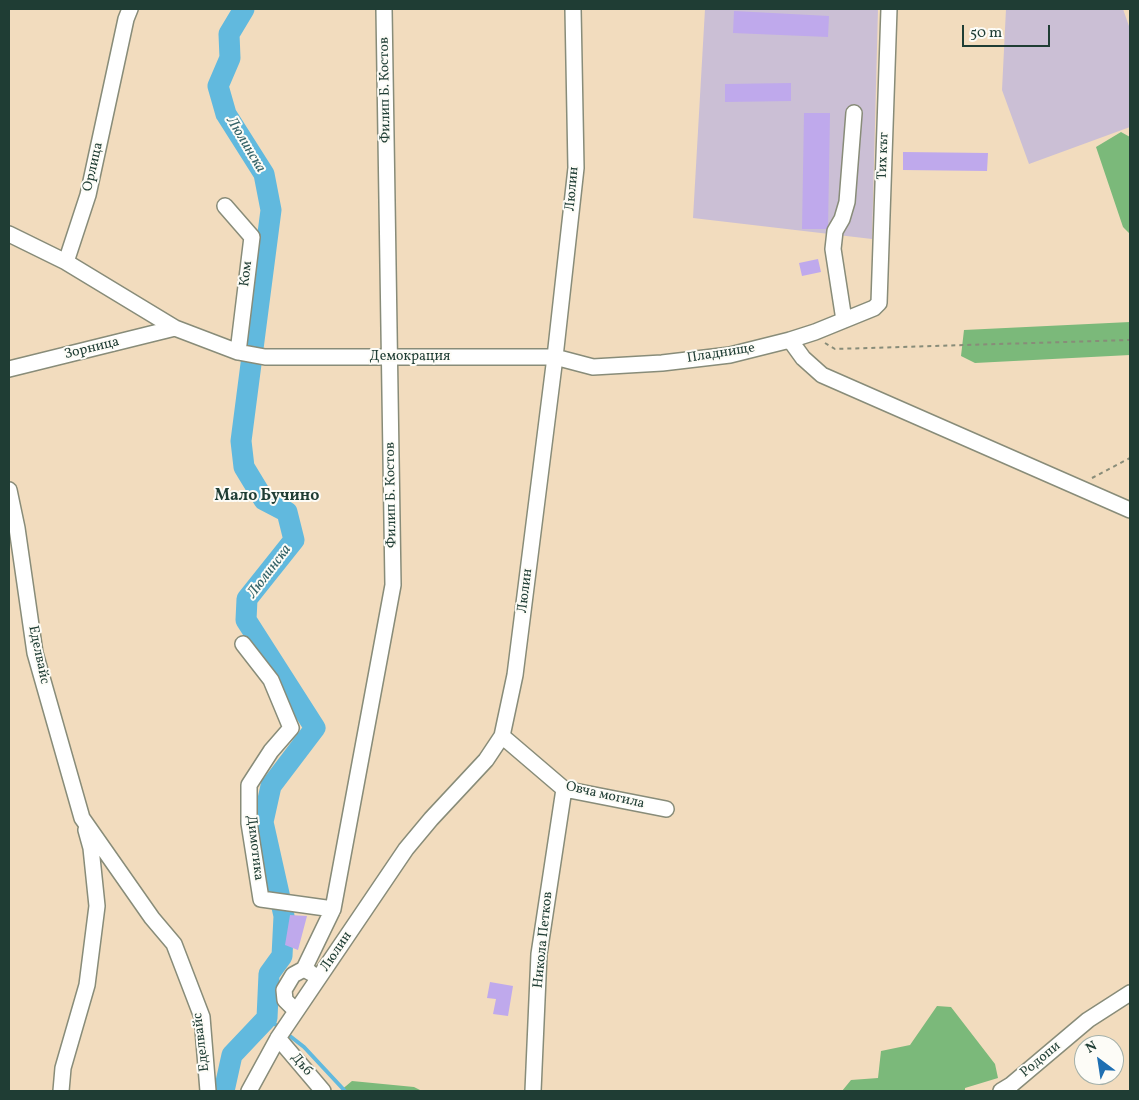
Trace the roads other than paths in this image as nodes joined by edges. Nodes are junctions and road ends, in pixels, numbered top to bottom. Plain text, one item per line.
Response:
1 (130, 9) edge
2 (384, 9) edge
3 (573, 9) edge
4 (889, 9) edge
5 (854, 113) dead end
6 (225, 206) dead end
7 (9, 234) edge
8 (66, 262) junction
9 (879, 303) joint
10 (844, 320) junction
11 (175, 328) junction
12 (790, 340) junction
13 (238, 352) junction
14 (390, 356) junction
15 (555, 357) junction
16 (9, 369) edge
17 (9, 490) edge
18 (1130, 510) edge
19 (243, 644) dead end
20 (502, 736) junction
21 (564, 789) junction
22 (666, 809) dead end
23 (82, 818) junction
24 (333, 909) junction
25 (304, 969) junction
26 (320, 977) junction
27 (1130, 993) edge
28 (296, 1011) junction
29 (278, 1038) junction
30 (61, 1091) edge
31 (208, 1091) edge
32 (249, 1091) edge
33 (323, 1091) edge
34 (533, 1091) edge
35 (1001, 1091) edge

1 - 8 street, Орлица
2 - 14 street, Филип Б. Костов
3 - 15 street, Люлин
4 - 9 street, Тих кът
5 - 10 street
6 - 13 street, Ком
7 - 8 street
8 - 11 street, Демокрация
9 - 10 street, Пладнище
10 - 12 street, Пладнище
11 - 13 street, Демокрация
11 - 16 street, Зорница
12 - 15 street, Пладнище
12 - 18 street
13 - 14 street, Демокрация
14 - 15 street, Демокрация
14 - 24 street, Филип Б. Костов
15 - 20 street, Люлин
17 - 23 street, Еделвайс
19 - 24 street, Димотика
20 - 21 street, Овча могила
20 - 26 street, Люлин
21 - 22 street, Овча могила
21 - 34 street, Никола Петков
23 - 30 street, Еделвайс
23 - 31 street, Еделвайс
24 - 25 street, Филип Б. Костов
25 - 26 street
25 - 28 street
26 - 28 street, Люлин
27 - 35 street, Родопи
28 - 29 street, Люлин
29 - 32 street, Люлин
29 - 33 street, Дъб

